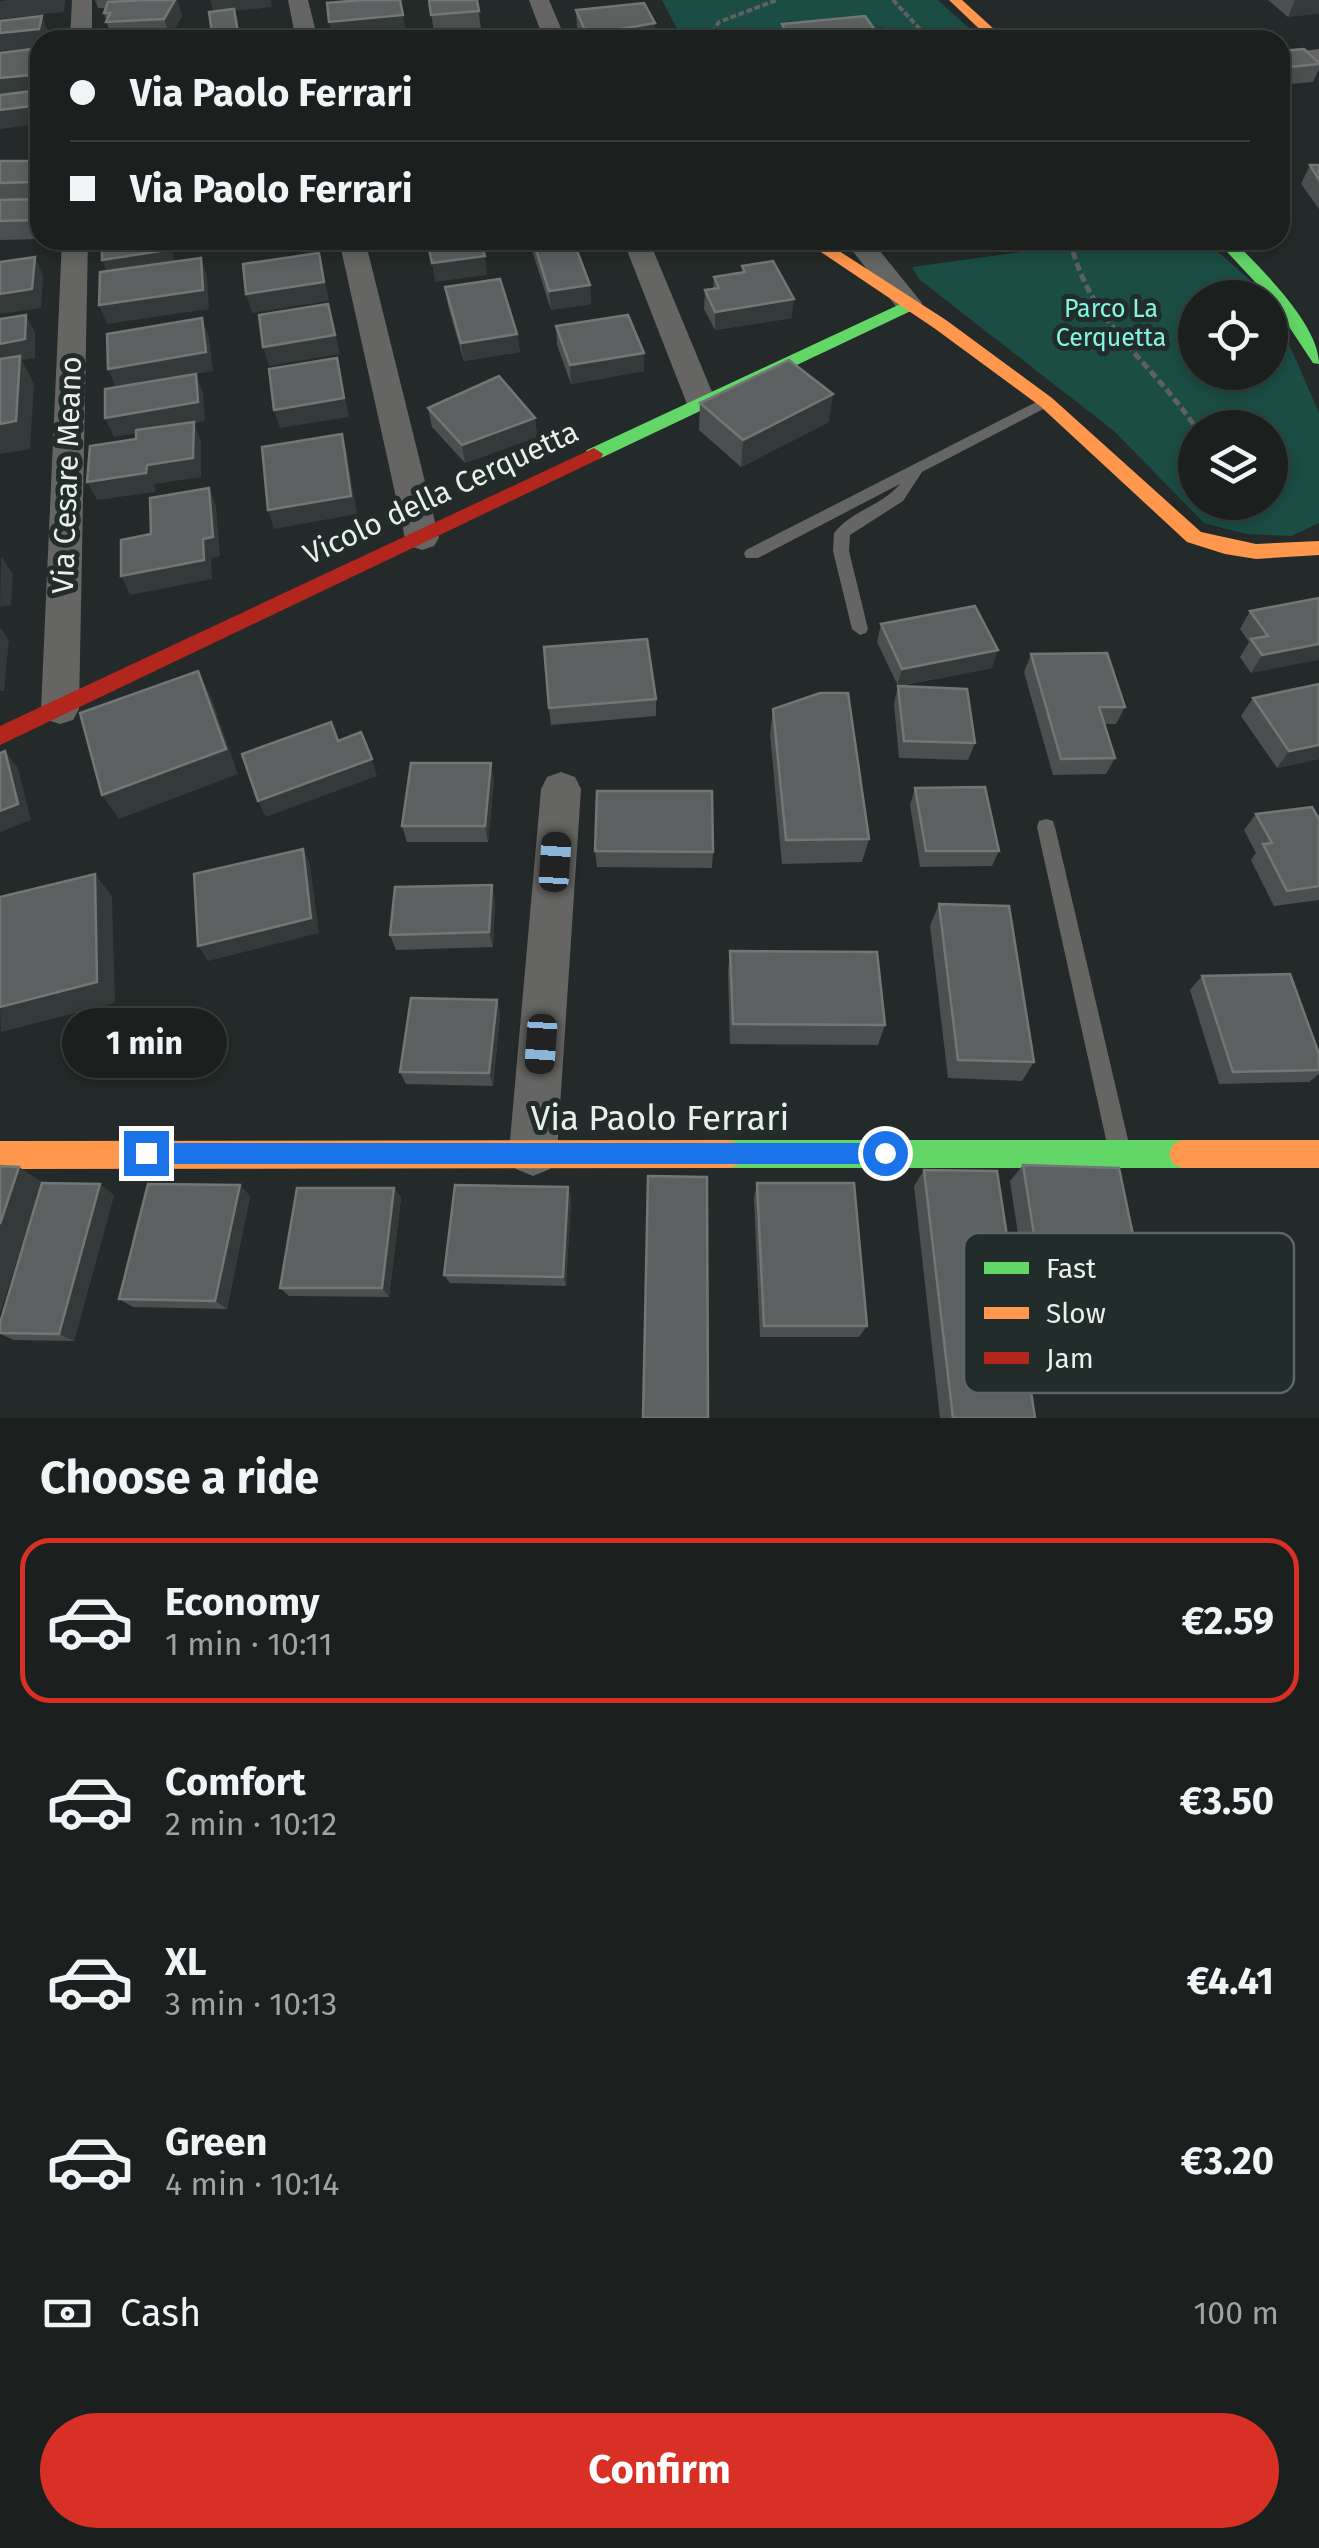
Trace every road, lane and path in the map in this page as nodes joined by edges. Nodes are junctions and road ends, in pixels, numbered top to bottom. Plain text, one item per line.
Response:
1 (82, 0) edge
2 (298, 0) edge
3 (538, 0) edge
4 (777, 0) edge
5 (893, 0) edge
6 (955, 0) edge
7 (81, 30) edge
8 (305, 30) edge
9 (551, 30) edge
10 (714, 30) edge
11 (921, 30) edge
12 (988, 30) edge
13 (1319, 56) edge
14 (1290, 60) edge
15 (75, 250) edge
16 (354, 250) edge
17 (640, 250) edge
18 (826, 250) edge
19 (865, 250) edge
20 (1072, 250) edge
21 (1233, 250) edge
22 (909, 304) junction
23 (1319, 359) edge
24 (1046, 402) junction
25 (702, 404) junction
26 (1183, 410) edge
27 (916, 469) junction
28 (422, 538) junction
29 (1319, 548) edge
30 (752, 554) dead end
31 (860, 629) dead end
32 (60, 709) junction
33 (0, 736) edge
34 (560, 789) dead end
35 (1046, 827) dead end
36 (532, 1152) junction
37 (0, 1154) edge
38 (1120, 1154) junction
39 (1319, 1154) edge

1 - 7 street
2 - 8 street
3 - 9 street
4 - 10 path
5 - 11 path
6 - 12 street
13 - 14 street
15 - 32 street, Via Cesare Meano
16 - 28 street
17 - 25 street
18 - 22 street
19 - 22 street
20 - 26 path
21 - 23 street
22 - 24 street
22 - 25 street, Vicolo della Cerquetta
24 - 27 lane
24 - 29 street
25 - 28 street, Vicolo della Cerquetta
27 - 30 lane
27 - 31 lane
28 - 32 street, Vicolo della Cerquetta
32 - 33 street, Vicolo della Cerquetta
34 - 36 street
35 - 38 lane
36 - 37 street, Via Paolo Ferrari
36 - 38 street, Via Paolo Ferrari
38 - 39 street, Via Paolo Ferrari

